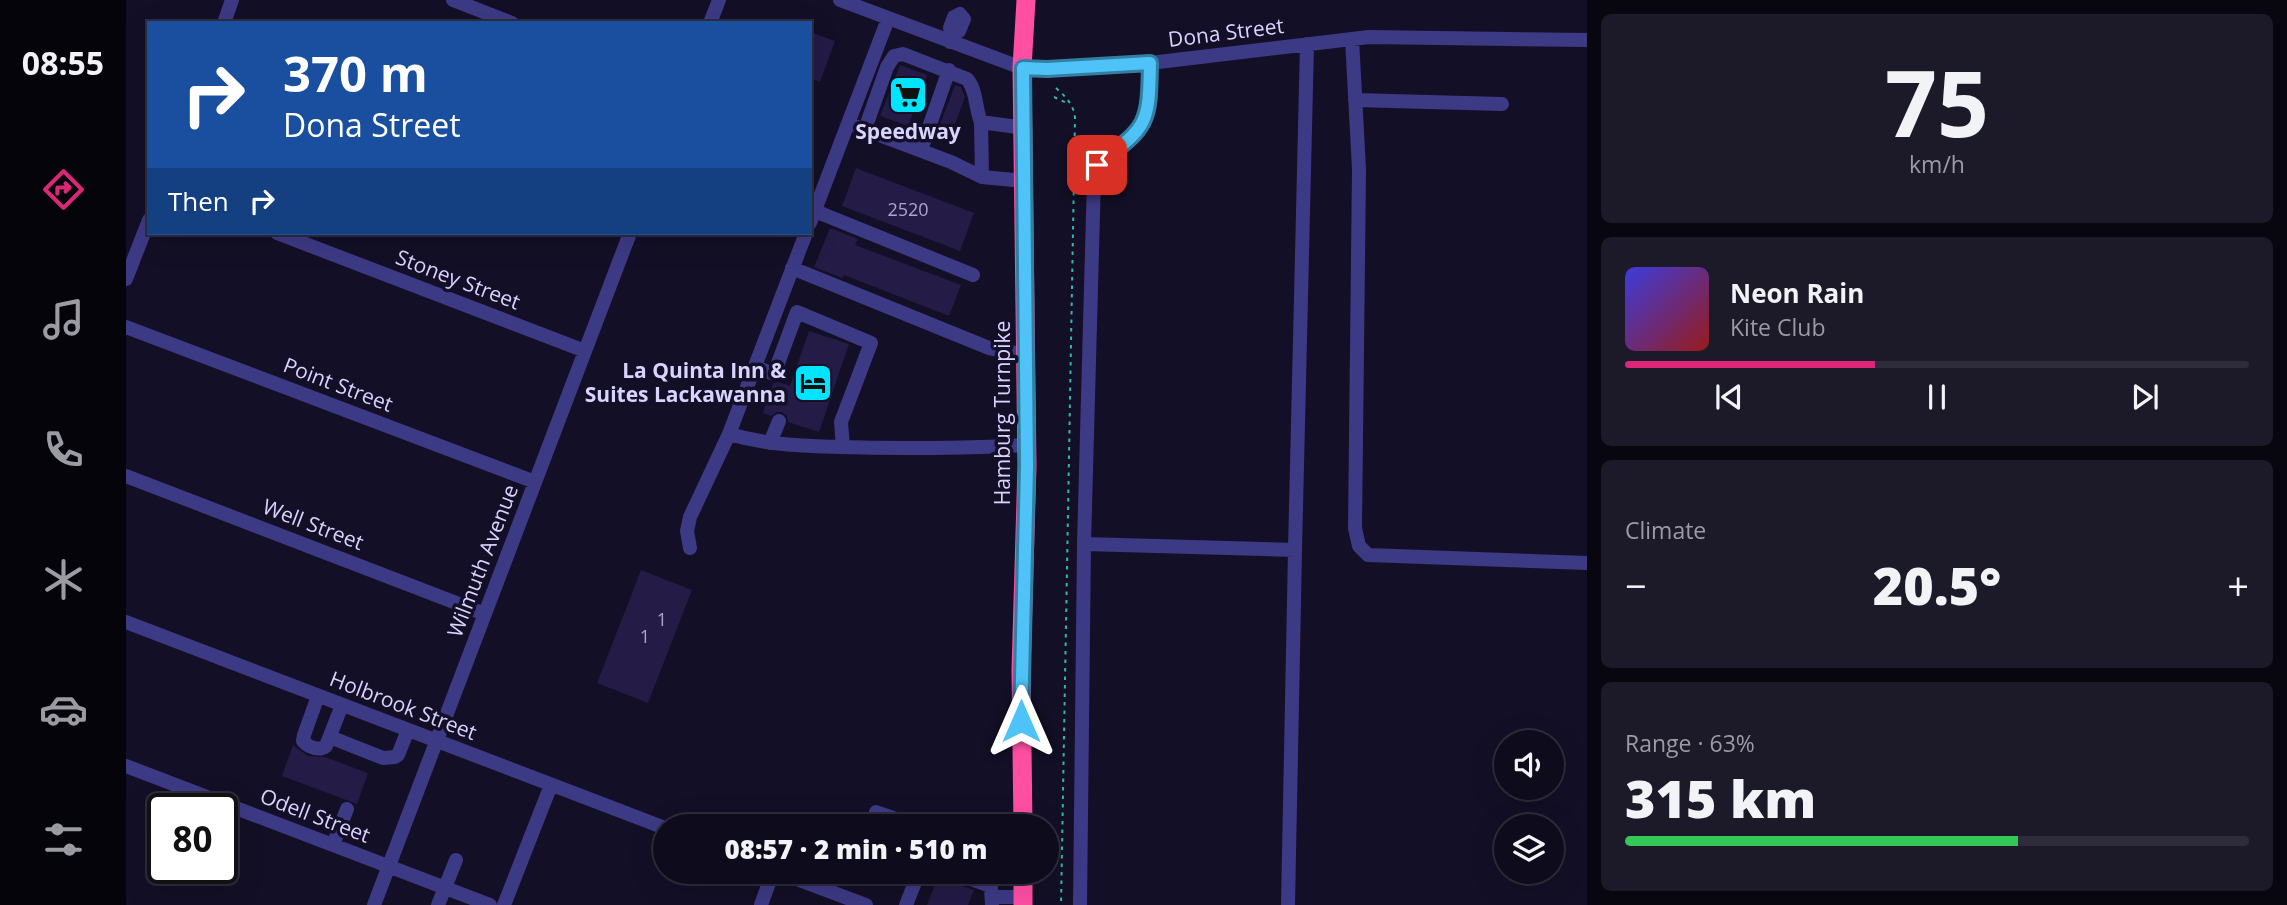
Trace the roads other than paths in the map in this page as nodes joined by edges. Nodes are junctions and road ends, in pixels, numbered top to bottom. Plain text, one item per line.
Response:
1 (232, 0) edge
2 (719, 0) edge
3 (839, 0) edge
4 (1026, 0) edge
5 (459, 1) edge
6 (860, 4) edge
7 (961, 7) edge
8 (888, 19) junction
9 (224, 21) edge
10 (507, 21) edge
11 (711, 21) edge
12 (923, 32) junction
13 (951, 38) junction
14 (1352, 38) junction
15 (1587, 40) edge
16 (1307, 44) junction
17 (915, 58) junction
18 (1150, 63) junction
19 (1023, 68) junction
20 (949, 70) junction
21 (1355, 100) junction
22 (1502, 104) dead end
23 (981, 122) junction
24 (848, 123) junction
25 (1024, 128) junction
26 (865, 129) junction
27 (921, 150) junction
28 (982, 177) junction
29 (1025, 181) junction
30 (813, 217) edge
31 (147, 225) edge
32 (282, 235) edge
33 (630, 235) edge
34 (805, 235) edge
35 (792, 268) junction
36 (973, 275) dead end
37 (126, 279) edge
38 (126, 327) edge
39 (585, 351) junction
40 (1026, 355) junction
41 (755, 367) junction
42 (779, 421) dead end
43 (729, 434) junction
44 (770, 443) junction
45 (1027, 445) junction
46 (843, 447) junction
47 (126, 476) edge
48 (535, 482) junction
49 (1084, 544) junction
50 (690, 548) dead end
51 (1295, 550) junction
52 (1587, 563) edge
53 (485, 614) junction
54 (126, 622) edge
55 (318, 696) junction
56 (342, 705) junction
57 (408, 730) junction
58 (330, 737) junction
59 (437, 741) junction
60 (126, 766) edge
61 (551, 785) junction
62 (347, 809) dead end
63 (876, 812) dead end
64 (882, 814) edge
65 (1023, 814) edge
66 (653, 823) edge
67 (333, 845) junction
68 (456, 860) dead end
69 (389, 867) junction
70 (771, 884) edge
71 (809, 884) edge
72 (914, 884) edge
73 (445, 888) junction
74 (991, 895) edge
75 (1023, 901) edge
76 (374, 905) edge
77 (438, 905) edge
78 (489, 905) edge
79 (504, 905) edge
80 (761, 905) edge
81 (866, 905) edge
82 (906, 905) edge
83 (1080, 905) edge
84 (1288, 905) edge

1 - 9 street
2 - 11 street
3 - 6 street, Dona Street
4 - 19 highway, Hamburg Turnpike
5 - 10 street
6 - 8 street, Dona Street
7 - 13 street
8 - 12 street, Dona Street
8 - 24 street
12 - 13 street, Dona Street
12 - 17 street
13 - 19 street, Dona Street
14 - 15 street, Dona Street
14 - 16 street, Dona Street
14 - 21 street
16 - 18 street, Dona Street
16 - 51 street
17 - 20 street
17 - 26 street
18 - 19 street, Dona Street
18 - 49 street
19 - 25 highway, Hamburg Turnpike
20 - 23 street
20 - 27 street
21 - 22 street
21 - 52 street
23 - 25 street
23 - 28 street
24 - 26 street
24 - 30 street
25 - 29 highway, Hamburg Turnpike
26 - 27 street
27 - 28 street
28 - 29 street
29 - 40 highway, Hamburg Turnpike
30 - 36 street
31 - 37 street
32 - 39 street, Stoney Street
33 - 39 street, Wilmuth Avenue
34 - 35 street
35 - 40 street
35 - 41 street
38 - 48 street, Point Street
39 - 48 street, Wilmuth Avenue
40 - 45 highway, Hamburg Turnpike
41 - 43 street
41 - 46 street
42 - 44 street
43 - 44 street
43 - 50 street
44 - 46 street
45 - 46 street
45 - 65 highway, Hamburg Turnpike
47 - 53 street, Well Street
48 - 53 street, Wilmuth Avenue
49 - 51 street
49 - 83 street
51 - 84 street
53 - 59 street, Wilmuth Avenue
54 - 55 street, Holbrook Street
55 - 56 street, Holbrook Street
55 - 58 street
56 - 57 street, Holbrook Street
56 - 58 street
57 - 58 street
57 - 59 street, Holbrook Street
59 - 61 street, Holbrook Street
59 - 69 street, Wilmuth Avenue
60 - 67 street, Odell Street
61 - 66 street, Holbrook Street
61 - 79 street
62 - 67 street
63 - 64 street
67 - 69 street, Odell Street
68 - 73 street
69 - 73 street, Odell Street
69 - 76 street, Wilmuth Avenue
70 - 80 street
71 - 81 street
72 - 82 street
73 - 77 street
73 - 78 street, Odell Street
74 - 75 street

